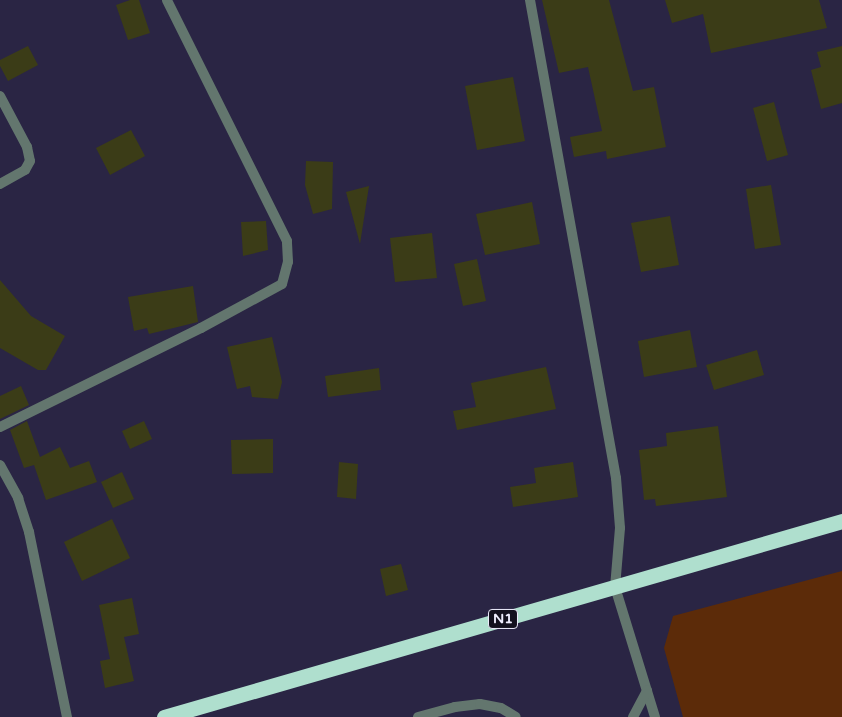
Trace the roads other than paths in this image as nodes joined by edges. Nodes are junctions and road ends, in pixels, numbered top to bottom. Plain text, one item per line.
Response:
1 (167, 0) edge
2 (530, 0) edge
3 (0, 96) edge
4 (0, 184) edge
5 (0, 427) edge
6 (0, 466) edge
7 (842, 521) edge
8 (615, 586) junction
9 (647, 691) junction
10 (66, 717) edge
11 (164, 717) edge
12 (418, 717) edge
13 (516, 717) edge
14 (633, 717) edge
15 (655, 717) edge

1 - 5 street
2 - 8 street
3 - 4 street
6 - 10 street
7 - 8 highway, N1
8 - 9 street
8 - 11 highway, N1
9 - 14 street
9 - 15 street
12 - 13 street

